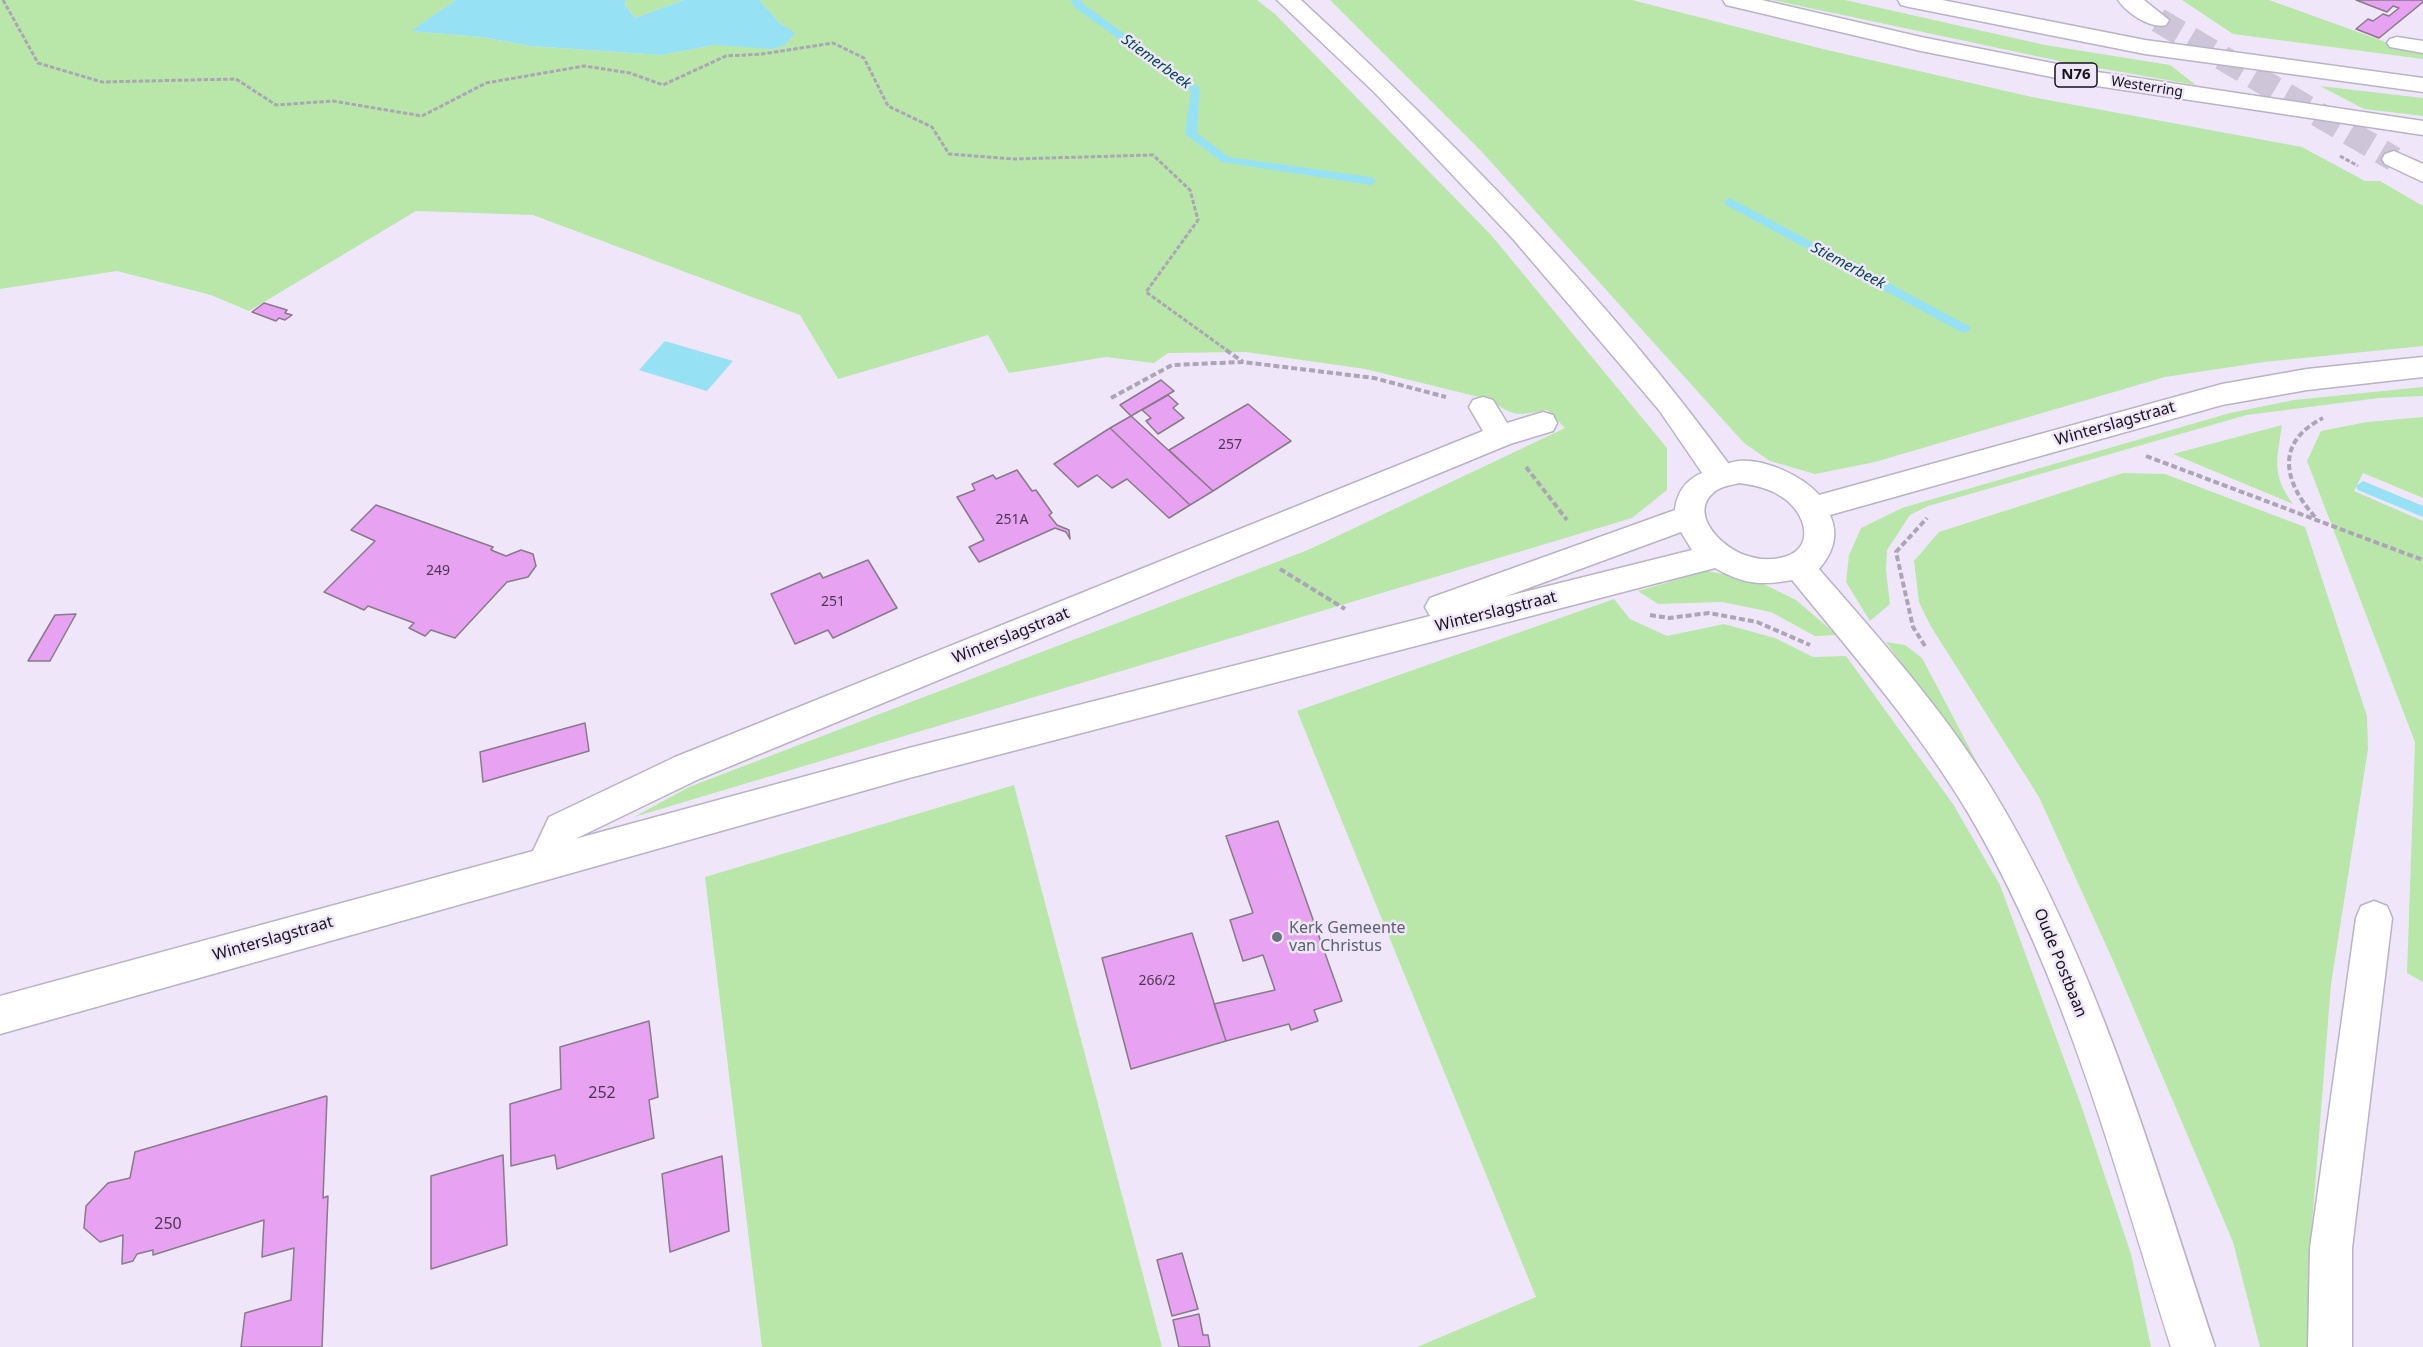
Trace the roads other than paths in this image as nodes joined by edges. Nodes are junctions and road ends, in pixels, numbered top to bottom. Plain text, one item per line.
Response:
1 (1288, 0) edge
2 (1734, 0) edge
3 (1909, 0) edge
4 (2129, 0) edge
5 (2158, 20) tunnel mouth
6 (2397, 42) dead end
7 (2423, 47) edge
8 (2423, 86) edge
9 (2423, 128) edge
10 (2394, 159) tunnel mouth
11 (2423, 174) edge
12 (2423, 367) edge
13 (1483, 407) road end
14 (1543, 423) dead end
15 (1500, 436) junction
16 (1720, 475) junction
17 (1812, 508) junction
18 (1689, 517) junction
19 (1715, 555) junction
20 (1798, 567) junction
21 (1276, 668) junction
22 (545, 864) junction
23 (2374, 918) dead end
24 (0, 1015) edge
25 (2193, 1347) edge
26 (2330, 1347) edge

1 - 16 main road
2 - 9 main road, Westerring / N76
3 - 8 main road
4 - 5 main road
6 - 7 lane
10 - 11 main road
12 - 17 main road, Winterslagstraat
13 - 15 main road
14 - 15 main road, Winterslagstraat
15 - 22 main road, Winterslagstraat
16 - 17 main road
16 - 18 main road
17 - 20 main road
18 - 19 main road
18 - 21 main road, Winterslagstraat
19 - 20 main road
19 - 21 main road, Winterslagstraat
20 - 25 main road, Oude Postbaan
21 - 22 main road, Winterslagstraat
22 - 24 main road, Winterslagstraat
23 - 26 main road

